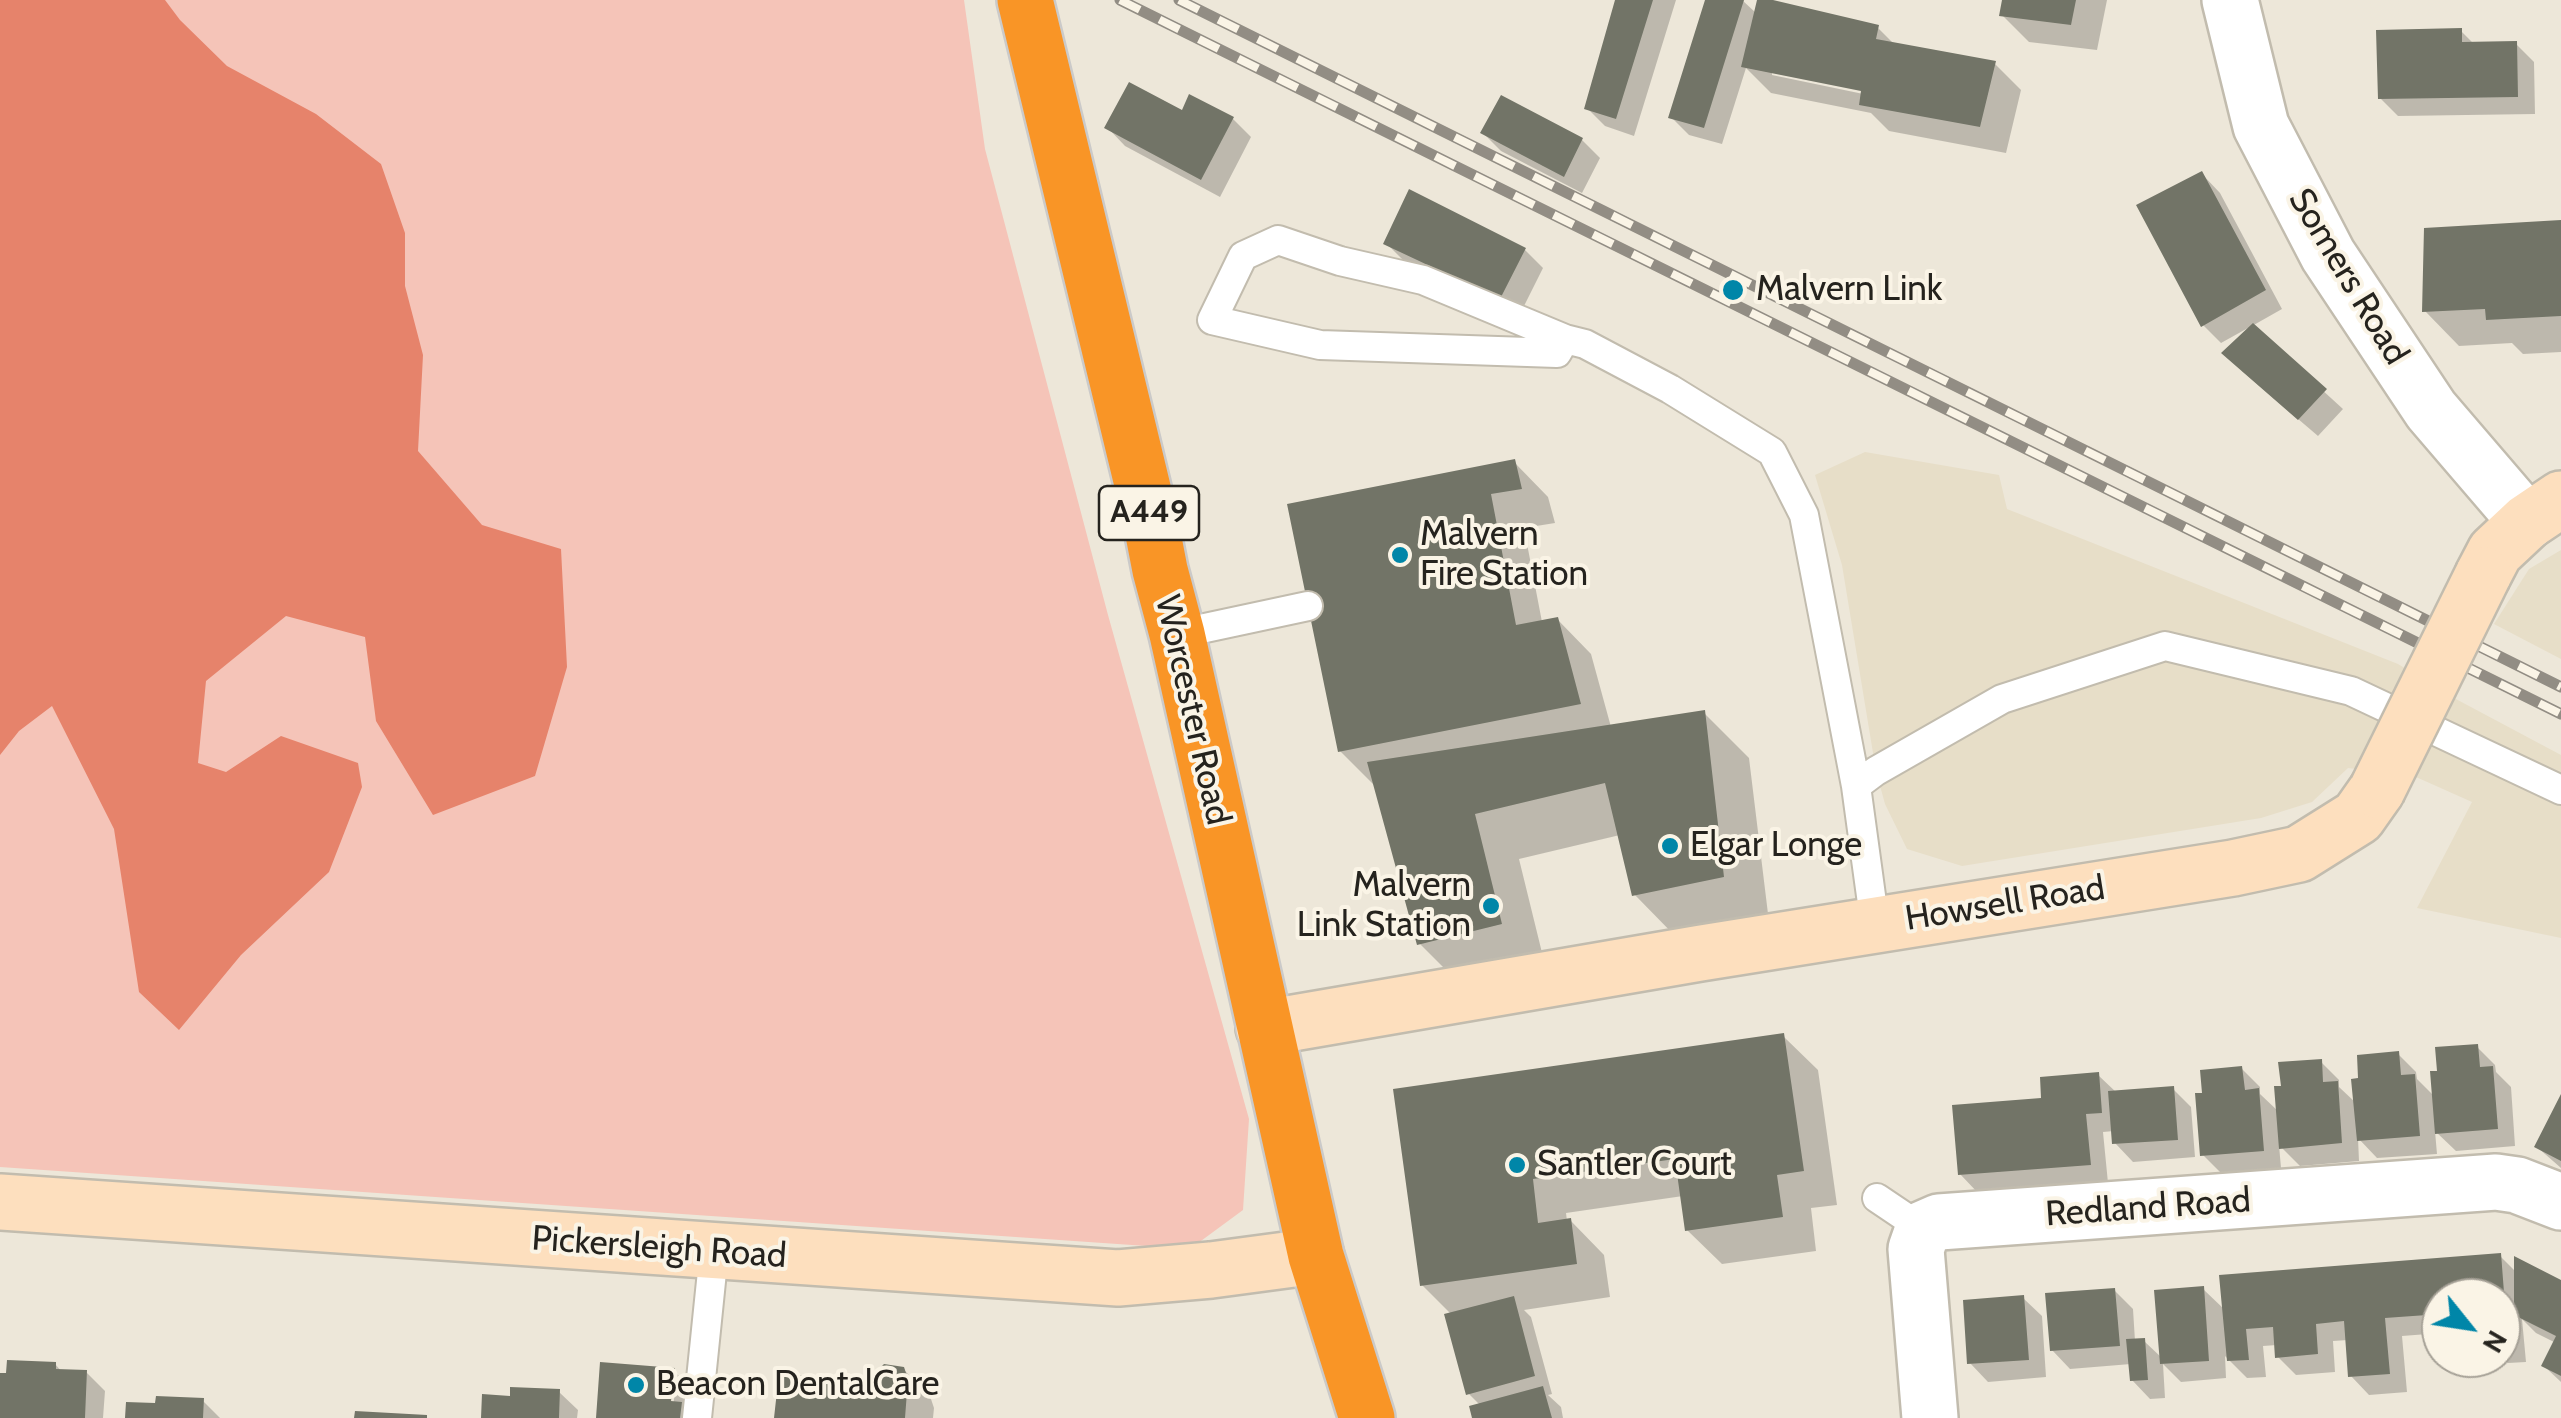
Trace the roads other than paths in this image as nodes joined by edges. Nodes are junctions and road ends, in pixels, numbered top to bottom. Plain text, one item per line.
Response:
1 (1025, 0) edge
2 (2230, 0) edge
3 (1565, 338) junction
4 (2544, 510) edge
5 (1308, 606) dead end
6 (1177, 634) junction
7 (1856, 786) junction
8 (2561, 790) edge
9 (1874, 925) junction
10 (1264, 1028) junction
11 (1877, 1198) dead end
12 (0, 1202) edge
13 (2561, 1202) edge
14 (1923, 1229) junction
15 (714, 1252) junction
16 (1316, 1256) junction
17 (697, 1418) edge
18 (1367, 1418) edge
19 (1930, 1418) edge

1 - 6 highway, Worcester Road / A449
2 - 4 street, Somers Road
3 - 3 lane
3 - 7 lane
4 - 9 street, Howsell Road, bridge
5 - 6 lane
6 - 10 highway, Worcester Road / A449
7 - 8 lane
7 - 9 lane
9 - 10 street, Howsell Road
10 - 16 highway, Worcester Road / A449
11 - 14 lane
12 - 15 street, Pickersleigh Road
13 - 14 street, Redland Road
14 - 19 street
15 - 16 street, Pickersleigh Road
15 - 17 lane
16 - 18 highway, Worcester Road / A449

